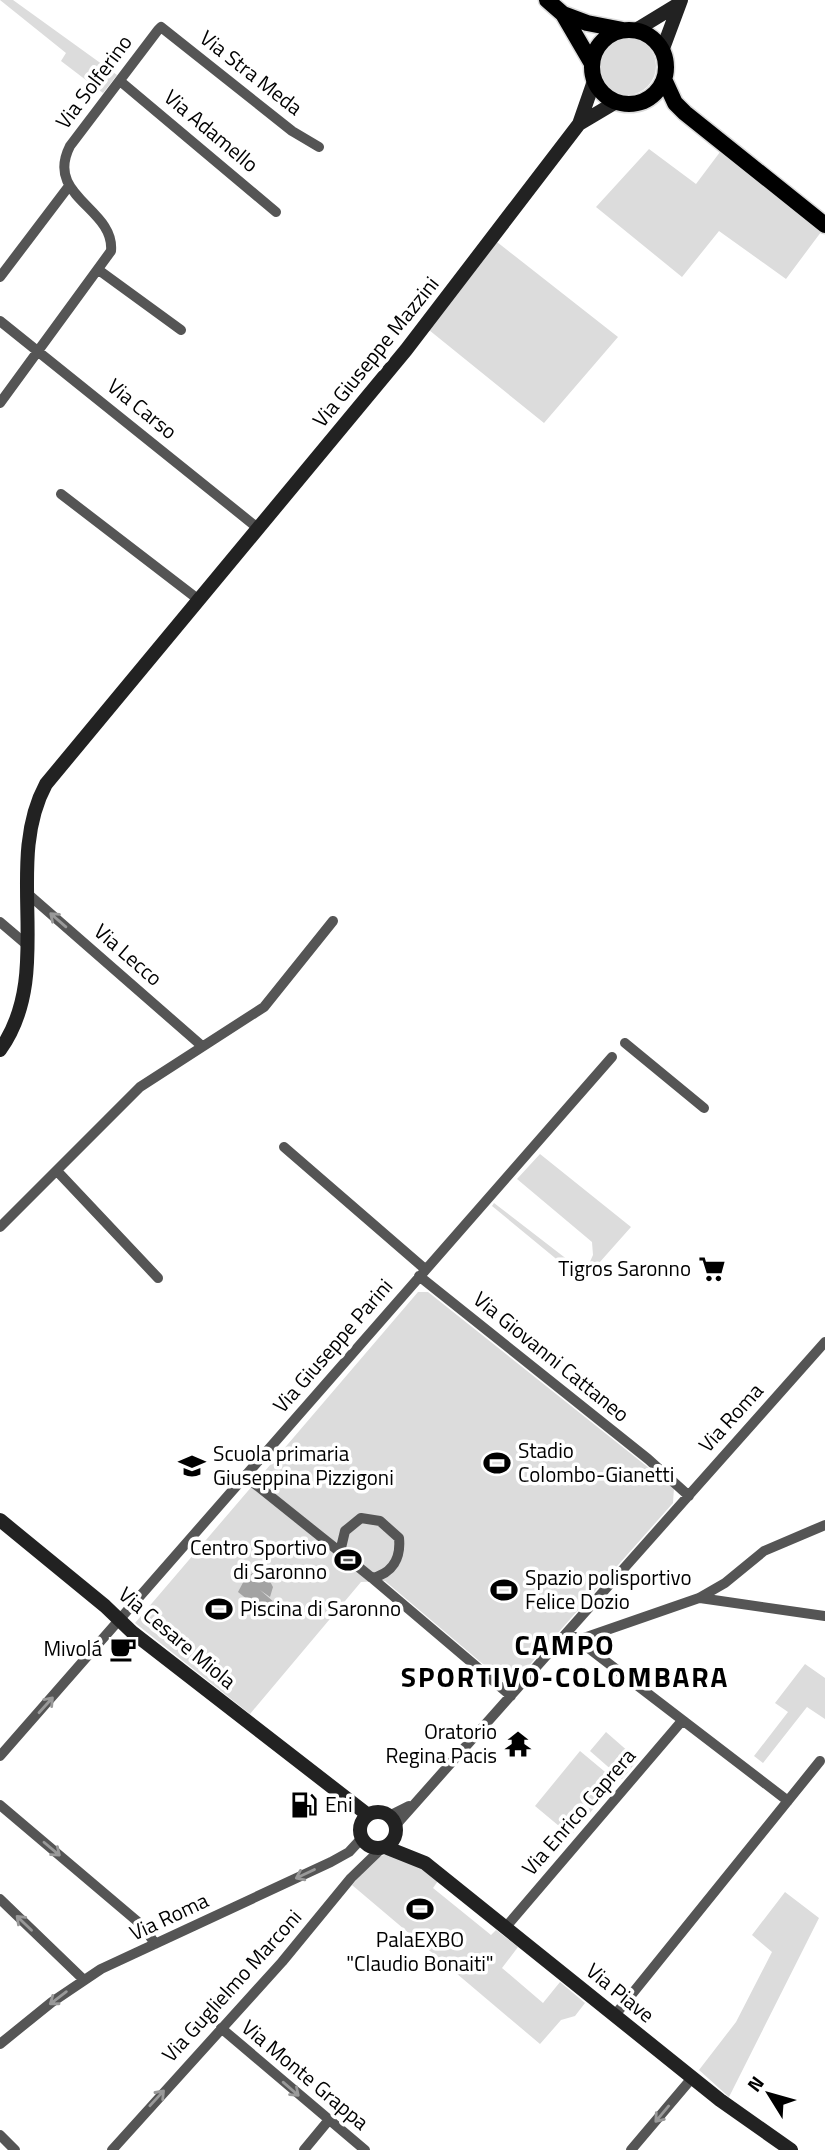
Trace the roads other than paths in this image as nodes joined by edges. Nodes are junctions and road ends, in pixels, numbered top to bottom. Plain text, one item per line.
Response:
1 (547, 0) edge
2 (679, 2) edge
3 (563, 14) junction
4 (161, 27) joint
5 (629, 30) junction
6 (662, 51) junction
7 (592, 62) junction
8 (664, 79) junction
9 (120, 81) junction
10 (594, 81) junction
11 (645, 100) junction
12 (616, 102) junction
13 (685, 113) junction
14 (579, 124) junction
15 (319, 148) dead end
16 (69, 186) junction
17 (276, 212) dead end
18 (825, 225) edge
19 (100, 271) junction
20 (0, 278) edge
21 (0, 321) edge
22 (181, 330) dead end
23 (39, 351) junction
24 (0, 402) edge
25 (61, 494) dead end
26 (259, 529) junction
27 (199, 600) junction
28 (28, 894) junction
29 (333, 920) dead end
30 (0, 922) edge
31 (27, 945) junction
32 (625, 1042) dead end
33 (202, 1046) junction
34 (0, 1050) edge
35 (612, 1057) dead end
36 (704, 1108) dead end
37 (284, 1147) dead end
38 (57, 1171) junction
39 (0, 1227) edge
40 (422, 1273) junction
41 (158, 1278) dead end
42 (825, 1342) edge
43 (245, 1476) junction
44 (689, 1496) junction
45 (0, 1520) edge
46 (825, 1525) edge
47 (340, 1552) junction
48 (372, 1578) junction
49 (699, 1598) junction
50 (825, 1616) edge
51 (120, 1622) junction
52 (568, 1632) junction
53 (578, 1640) junction
54 (511, 1696) junction
55 (681, 1722) junction
56 (0, 1756) edge
57 (820, 1762) dead end
58 (788, 1801) junction
59 (0, 1805) edge
60 (365, 1819) junction
61 (393, 1825) junction
62 (362, 1839) junction
63 (384, 1847) junction
64 (425, 1863) junction
65 (0, 1899) edge
66 (505, 1928) junction
67 (155, 1944) junction
68 (84, 1980) junction
69 (615, 2015) junction
70 (221, 2028) junction
71 (0, 2044) edge
72 (692, 2078) junction
73 (328, 2121) junction
74 (0, 2135) edge
75 (15, 2150) edge
76 (112, 2150) edge
77 (304, 2150) edge
78 (365, 2150) edge
79 (631, 2150) edge
80 (791, 2150) edge

1 - 3 main road
2 - 5 street
2 - 6 street
3 - 5 main road
3 - 7 main road
4 - 9 street, Via Solferino
4 - 15 street, Via Stra Meda
5 - 6 main road
5 - 7 main road
6 - 8 main road
7 - 10 main road
8 - 11 main road
8 - 13 main road
9 - 16 street, Via Solferino
9 - 17 street, Via Adamello
10 - 12 main road
10 - 14 street
11 - 12 main road
11 - 13 main road
12 - 14 street
13 - 18 main road
14 - 26 street, Via Giuseppe Mazzini
16 - 19 street
16 - 20 street
19 - 22 street
19 - 23 street
21 - 23 street, Via Carso
23 - 24 street
23 - 26 street, Via Carso
25 - 27 street
26 - 27 street, Via Giuseppe Mazzini
27 - 28 street, Via Giuseppe Mazzini
28 - 31 street, Via Giuseppe Mazzini
33 -> 28 street, Via Lecco
29 - 33 street
30 - 31 street
31 - 34 street, Via Giuseppe Mazzini
32 - 36 street
33 - 38 street
35 - 40 street, Via Giuseppe Parini
37 - 40 street, Via Giovanni Cattaneo
38 - 39 street
38 - 41 street
40 - 43 street, Via Giuseppe Parini
40 - 44 street, Via Giovanni Cattaneo
42 - 44 street, Via Roma
43 - 47 street
43 - 51 street, Via Giuseppe Parini
44 - 52 street, Via Roma
45 - 51 street, Via Cesare Miola
46 - 49 street
47 - 48 street
47 - 48 street
48 - 54 street
49 - 50 street
49 - 53 street
56 -> 51 street, Via Giuseppe Parini
51 - 60 street, Via Cesare Miola
52 - 53 street
52 - 54 street, Via Roma
53 - 55 street
54 - 61 street, Via Roma
55 - 58 street
55 - 66 street, Via Enrico Caprera
57 - 58 street
58 - 69 street
59 -> 67 street
60 - 61 street
60 - 62 street
61 - 63 street
61 - 64 street, Via Piave
62 - 63 street
62 -> 67 street, Via Roma
63 - 64 street, Via Piave
63 - 70 street, Via Guglielmo Marconi
64 - 66 street, Via Piave
68 -> 65 street
66 - 69 street, Via Piave
67 - 68 street, Via Roma
68 -> 71 street, Via Roma
69 - 72 street, Via Piave
70 -> 73 street, Via Monte Grappa
76 -> 70 street, Via Guglielmo Marconi
72 -> 79 street
72 - 80 street, Via Piave
73 - 77 street
73 - 78 street, Via Monte Grappa
74 - 75 street

